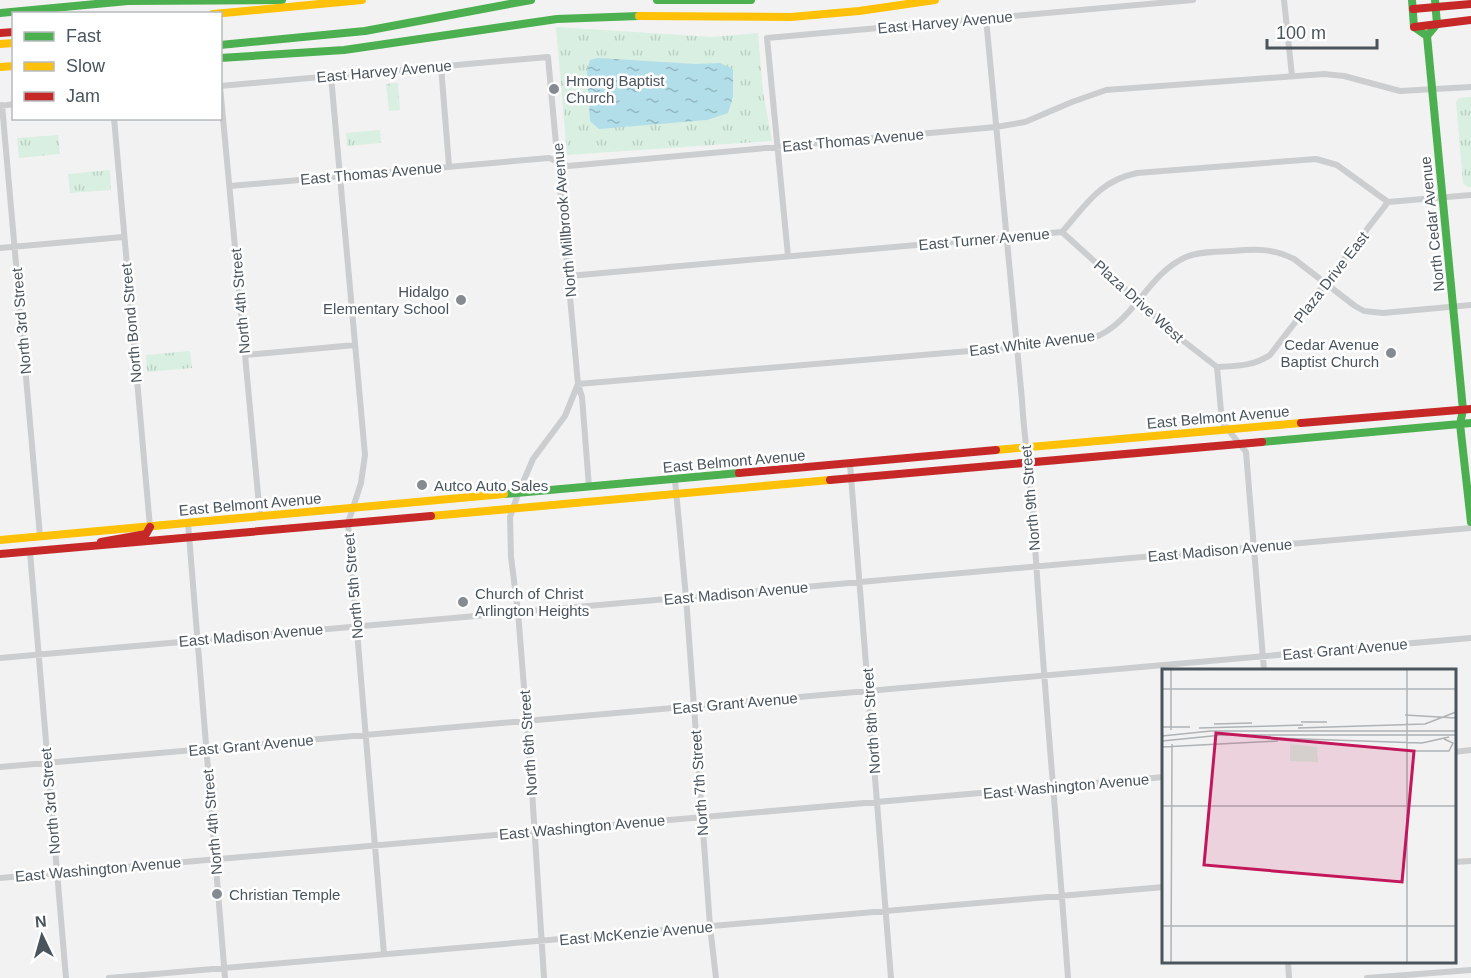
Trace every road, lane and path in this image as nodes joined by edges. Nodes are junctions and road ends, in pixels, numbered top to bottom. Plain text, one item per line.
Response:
1 (138, 0) edge
2 (282, 0) edge
3 (362, 0) edge
4 (531, 0) edge
5 (657, 0) edge
6 (751, 0) edge
7 (935, 0) edge
8 (1193, 0) edge
9 (1284, 0) edge
10 (123, 1) edge
11 (1435, 4) edge
12 (1471, 4) edge
13 (1412, 5) edge
14 (0, 13) edge
15 (222, 13) edge
16 (986, 18) junction
17 (1471, 20) edge
18 (400, 24) junction
19 (1437, 24) junction
20 (1414, 27) junction
21 (1427, 36) junction
22 (222, 38) edge
23 (222, 45) edge
24 (548, 57) joint
25 (222, 58) edge
26 (441, 66) junction
27 (331, 76) junction
28 (1292, 76) junction
29 (222, 86) edge
30 (1471, 87) edge
31 (1432, 90) junction
32 (1, 106) edge
33 (222, 106) edge
34 (114, 120) edge
35 (996, 127) junction
36 (778, 147) junction
37 (558, 162) junction
38 (449, 166) junction
39 (340, 177) junction
40 (230, 186) junction
41 (1471, 195) edge
42 (1444, 198) junction
43 (1388, 202) junction
44 (1062, 232) junction
45 (123, 237) junction
46 (1007, 237) junction
47 (15, 247) junction
48 (0, 248) edge
49 (788, 256) junction
50 (569, 276) junction
51 (1325, 284) junction
52 (1138, 300) junction
53 (1471, 305) edge
54 (1454, 307) junction
55 (355, 345) junction
56 (1017, 347) junction
57 (245, 355) junction
58 (1217, 367) junction
59 (578, 384) junction
60 (1467, 410) edge
61 (1471, 423) edge
62 (1460, 424) junction
63 (1228, 429) junction
64 (1240, 444) junction
65 (1025, 448) junction
66 (1026, 462) junction
67 (850, 464) junction
68 (852, 478) junction
69 (675, 480) junction
70 (589, 487) junction
71 (518, 494) junction
72 (677, 494) junction
73 (353, 507) junction
74 (512, 509) junction
75 (260, 516) junction
76 (1471, 522) edge
77 (348, 523) junction
78 (188, 524) junction
79 (150, 527) junction
80 (1471, 528) edge
81 (40, 536) junction
82 (189, 538) junction
83 (0, 540) edge
84 (84, 547) junction
85 (1254, 547) junction
86 (30, 552) junction
87 (0, 555) edge
88 (1035, 566) junction
89 (860, 582) junction
90 (686, 597) junction
91 (518, 612) junction
92 (357, 626) junction
93 (1471, 638) edge
94 (197, 640) junction
95 (38, 654) junction
96 (1263, 656) junction
97 (0, 658) edge
98 (1264, 669) edge
99 (1045, 676) junction
100 (869, 691) junction
101 (694, 706) junction
102 (526, 721) junction
103 (366, 735) junction
104 (206, 749) junction
105 (1471, 750) edge
106 (1456, 752) edge
107 (47, 763) junction
108 (0, 767) edge
109 (1162, 777) edge
110 (1054, 787) junction
111 (877, 802) junction
112 (702, 817) junction
113 (534, 831) junction
114 (375, 845) junction
115 (215, 859) junction
116 (1471, 861) edge
117 (1456, 862) edge
118 (57, 873) junction
119 (0, 878) edge
120 (1162, 887) edge
121 (1062, 896) junction
122 (886, 911) junction
123 (710, 926) junction
124 (542, 941) junction
125 (384, 954) junction
126 (1288, 963) edge
127 (224, 968) junction
128 (1471, 970) edge
129 (66, 978) edge
130 (109, 978) edge
131 (225, 978) edge
132 (544, 978) edge
133 (716, 978) edge
134 (891, 978) edge
135 (1068, 978) edge
136 (1289, 978) edge
137 (1367, 978) edge

1 - 10 main road
2 - 10 main road
3 - 15 main road
4 - 18 main road
5 - 6 main road
7 - 25 main road
8 - 16 street, East Harvey Avenue
9 - 28 street
10 - 14 main road
11 - 12 main road
11 - 13 main road
11 - 19 main road
13 - 20 main road
16 - 35 street, North 9th Street
16 - 36 street, East Harvey Avenue
17 - 19 main road
18 - 22 main road
18 - 23 main road
19 - 20 main road
19 - 21 main road
20 - 21 main road
21 - 31 main road, North Cedar Avenue
24 - 26 street, East Harvey Avenue
24 - 37 street, North Millbrook Avenue
26 - 27 street, East Harvey Avenue
26 - 38 street
27 - 29 street, East Harvey Avenue
27 - 39 street, North 5th Street
28 - 31 street, East Thomas Avenue
28 - 35 street, East Thomas Avenue
30 - 31 street, East Thomas Avenue
31 - 42 main road, North Cedar Avenue
32 - 47 street, North 3rd Street
33 - 40 street, North 4th Street
34 - 45 street, North Bond Street
35 - 36 street, East Thomas Avenue
35 - 46 street, North 9th Street
36 - 37 street, East Thomas Avenue
36 - 49 street
37 - 38 street, East Thomas Avenue
37 - 50 street, North Millbrook Avenue
38 - 39 street, East Thomas Avenue
39 - 40 street, East Thomas Avenue
39 - 55 street, North 5th Street
40 - 57 street, North 4th Street
41 - 42 street
42 - 43 street
42 - 54 main road, North Cedar Avenue
43 - 44 street, East Turner Avenue
43 - 51 street, Plaza Drive East
44 - 46 street, East Turner Avenue
44 - 52 street, Plaza Drive West
45 - 47 street
45 - 79 street, North Bond Street
46 - 49 street, East Turner Avenue
46 - 56 street, North 9th Street
47 - 48 street
47 - 81 street, North 3rd Street
49 - 50 street, East Turner Avenue
50 - 59 street, North Millbrook Avenue
51 - 52 street, East White Avenue
51 - 54 street, East White Avenue
51 - 58 street, Plaza Drive East
52 - 56 street, East White Avenue
52 - 58 street, Plaza Drive West
53 - 54 street, East White Avenue
54 - 60 main road, North Cedar Avenue
55 - 57 street
55 - 73 street, North 5th Street
56 - 59 street, East White Avenue
56 - 65 street, North 9th Street
57 - 75 street, North 4th Street
58 - 63 street
59 - 70 street, North Millbrook Avenue
59 - 71 street, North Millbrook Avenue
60 - 61 main road, North Cedar Avenue
60 - 62 main road, North Cedar Avenue
60 - 63 main road, East Belmont Avenue
61 - 62 main road, East Belmont Avenue
62 - 64 main road, East Belmont Avenue
62 - 76 main road, North Cedar Avenue
63 - 64 street
63 - 65 main road, East Belmont Avenue
64 - 66 main road, East Belmont Avenue
64 - 85 street
65 - 66 street, North 9th Street
65 - 67 main road, East Belmont Avenue
66 - 68 main road, East Belmont Avenue
66 - 88 street, North 9th Street
67 - 68 street, North 8th Street
67 - 69 main road, East Belmont Avenue
68 - 72 main road, East Belmont Avenue
68 - 89 street, North 8th Street
69 - 70 main road, East Belmont Avenue
69 - 72 street, North 7th Street
70 - 71 main road, East Belmont Avenue
71 - 73 main road, East Belmont Avenue
71 - 74 street, North Millbrook Avenue
72 - 74 main road, East Belmont Avenue
72 - 90 street, North 7th Street
73 - 75 main road, East Belmont Avenue
73 - 77 street, North 5th Street
74 - 77 main road, East Belmont Avenue
74 - 91 street, North 6th Street
75 - 78 main road, East Belmont Avenue
77 - 82 main road, East Belmont Avenue
77 - 92 street, North 5th Street
78 - 79 main road, East Belmont Avenue
78 - 82 street, North 4th Street
79 - 81 main road, East Belmont Avenue
79 - 84 main road
80 - 85 street, East Madison Avenue
81 - 83 main road, East Belmont Avenue
82 - 84 main road, East Belmont Avenue
82 - 94 street, North 4th Street
84 - 86 main road, East Belmont Avenue
85 - 88 street, East Madison Avenue
85 - 96 street
86 - 87 main road, East Belmont Avenue
86 - 95 street, North 3rd Street
88 - 89 street, East Madison Avenue
88 - 99 street, North 9th Street
89 - 90 street, East Madison Avenue
89 - 100 street, North 8th Street
90 - 91 street, East Madison Avenue
90 - 101 street, North 7th Street
91 - 92 street, East Madison Avenue
91 - 102 street, North 6th Street
92 - 94 street, East Madison Avenue
92 - 103 street, North 5th Street
93 - 96 street, East Grant Avenue
94 - 95 street, East Madison Avenue
94 - 104 street, North 4th Street
95 - 97 street, East Madison Avenue
95 - 107 street, North 3rd Street
96 - 98 street
96 - 99 street, East Grant Avenue
99 - 100 street, East Grant Avenue
99 - 110 street, North 9th Street
100 - 101 street, East Grant Avenue
100 - 111 street, North 8th Street
101 - 102 street, East Grant Avenue
101 - 112 street, North 7th Street
102 - 103 street, East Grant Avenue
102 - 113 street, North 6th Street
103 - 104 street, East Grant Avenue
103 - 114 street, North 5th Street
104 - 107 street, East Grant Avenue
104 - 115 street, North 4th Street
105 - 106 street
107 - 108 street, East Grant Avenue
107 - 118 street, North 3rd Street
109 - 110 street, East Washington Avenue
110 - 111 street, East Washington Avenue
110 - 121 street, North 9th Street
111 - 112 street, East Washington Avenue
111 - 122 street, North 8th Street
112 - 113 street, East Washington Avenue
112 - 123 street, North 7th Street
113 - 114 street, East Washington Avenue
113 - 124 street, North 6th Street
114 - 115 street, East Washington Avenue
114 - 125 street, North 5th Street
115 - 118 street, East Washington Avenue
115 - 127 street, North 4th Street
116 - 117 street
118 - 119 street, East Washington Avenue
118 - 129 street, North 3rd Street
120 - 121 street, East McKenzie Avenue
121 - 122 street, East McKenzie Avenue
121 - 135 street, North 9th Street
122 - 123 street, East McKenzie Avenue
122 - 134 street, North 8th Street
123 - 124 street, East McKenzie Avenue
123 - 133 street, North 7th Street
124 - 125 street, East McKenzie Avenue
124 - 132 street, North 6th Street
125 - 127 street, East McKenzie Avenue
126 - 136 street
127 - 130 street, East McKenzie Avenue
127 - 131 street, North 4th Street
128 - 137 street

